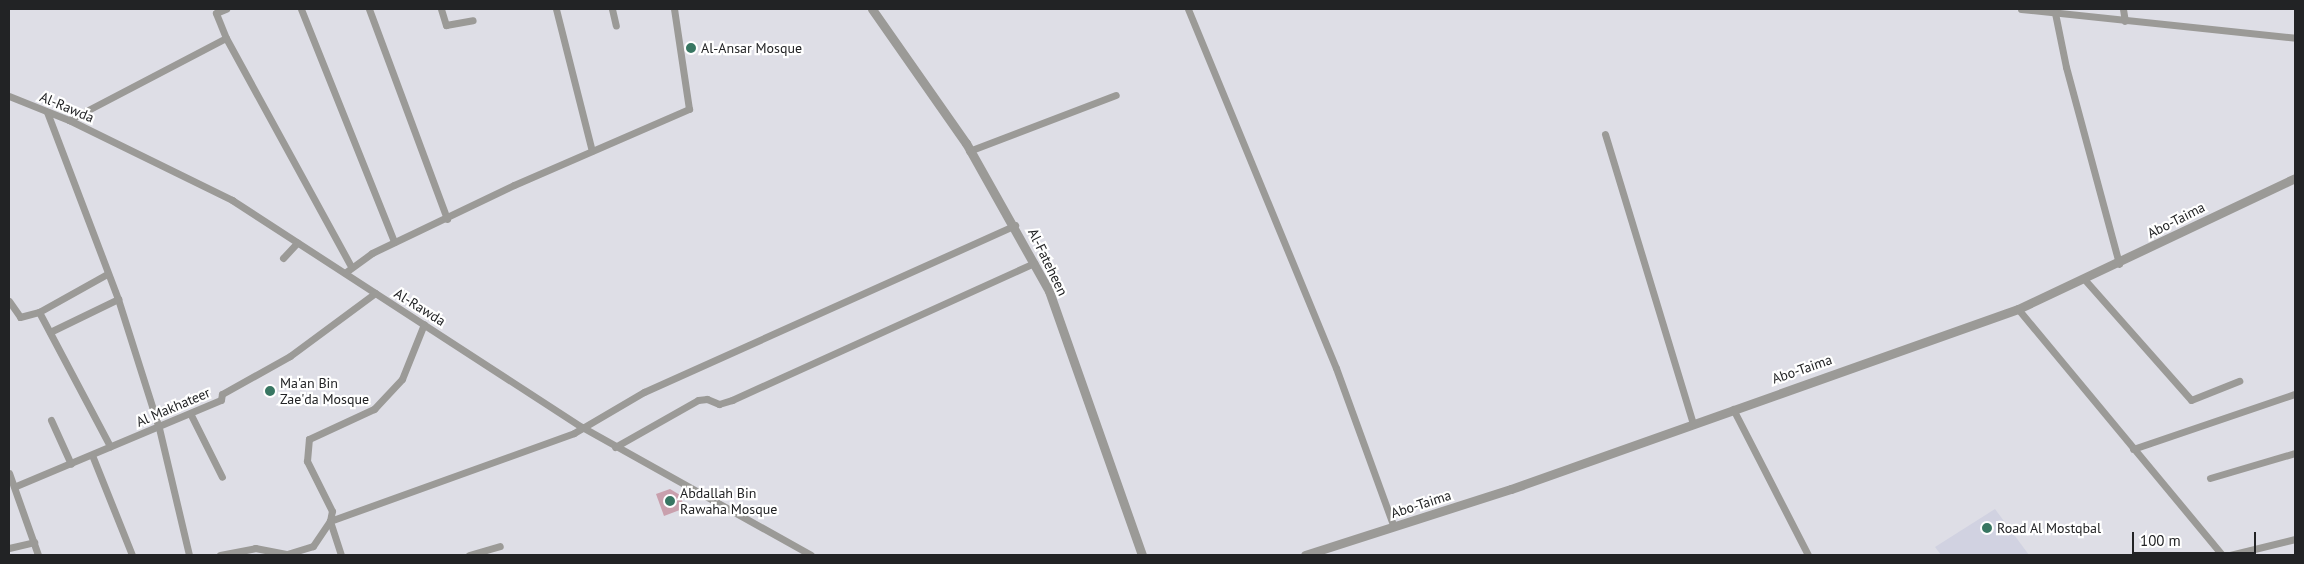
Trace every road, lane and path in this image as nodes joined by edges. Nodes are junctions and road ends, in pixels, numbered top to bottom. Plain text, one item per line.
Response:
1 (226, 9) edge
2 (301, 9) edge
3 (369, 9) edge
4 (441, 9) edge
5 (556, 9) edge
6 (612, 9) edge
7 (674, 9) edge
8 (872, 9) edge
9 (1188, 9) edge
10 (2022, 9) edge
11 (2123, 9) edge
12 (2055, 13) junction
13 (473, 20) dead end
14 (2125, 21) junction
15 (616, 26) dead end
16 (226, 38) junction
17 (2295, 38) edge
18 (1116, 95) dead end
19 (9, 96) edge
20 (47, 112) junction
21 (69, 120) junction
22 (1605, 134) dead end
23 (592, 151) junction
24 (969, 151) junction
25 (2295, 178) edge
26 (447, 219) junction
27 (1015, 225) junction
28 (297, 242) junction
29 (394, 242) junction
30 (283, 258) dead end
31 (1034, 263) junction
32 (2119, 264) junction
33 (352, 266) junction
34 (346, 272) junction
35 (107, 274) junction
36 (2085, 280) junction
37 (375, 294) junction
38 (118, 299) junction
39 (9, 301) edge
40 (2018, 309) junction
41 (39, 312) junction
42 (424, 324) junction
43 (50, 332) junction
44 (2239, 381) dead end
45 (2295, 394) edge
46 (1733, 409) junction
47 (191, 415) junction
48 (51, 420) dead end
49 (1693, 423) junction
50 (582, 427) junction
51 (159, 428) junction
52 (110, 446) junction
53 (615, 447) junction
54 (2133, 448) junction
55 (2295, 453) edge
56 (92, 455) junction
57 (71, 464) junction
58 (9, 473) edge
59 (222, 477) dead end
60 (2210, 478) dead end
61 (16, 486) junction
62 (330, 522) junction
63 (1394, 527) junction
64 (2295, 539) edge
65 (34, 542) junction
66 (500, 546) dead end
67 (9, 548) edge
68 (38, 555) edge
69 (132, 555) edge
70 (189, 555) edge
71 (220, 555) edge
72 (341, 555) edge
73 (469, 555) edge
74 (811, 555) edge
75 (1142, 555) edge
76 (1305, 555) edge
77 (1808, 555) edge
78 (2222, 555) edge
79 (2230, 555) edge

1 - 16 street
2 - 29 street
3 - 26 street
4 - 13 street
5 - 23 street
6 - 15 street
7 - 23 street
8 - 24 street, Al-Fateheen
9 - 63 street
10 - 12 street
11 - 14 street
12 - 14 street
12 - 32 street
14 - 17 street
16 - 21 street
16 - 33 street
18 - 24 street
19 - 20 street, Al-Rawda
20 - 21 street, Al-Rawda
20 - 35 street
21 - 28 street, Al-Rawda
22 - 49 street
23 - 26 street
24 - 27 street, Al-Fateheen
25 - 32 street, Abo-Taima
26 - 29 street
27 - 31 street, Al-Fateheen
27 - 50 street
28 - 30 street
28 - 34 street, Al-Rawda
29 - 33 street
31 - 53 street
31 - 75 street, Al-Fateheen
32 - 36 street, Abo-Taima
33 - 34 street
34 - 37 street, Al-Rawda
35 - 38 street
35 - 41 street
36 - 40 street, Abo-Taima
36 - 44 street
37 - 42 street, Al-Rawda
37 - 47 street, Al Makhateer
38 - 43 street
38 - 51 street
39 - 41 street
40 - 46 street, Abo-Taima
40 - 54 street
41 - 43 street
42 - 50 street, Al-Rawda
42 - 62 street
43 - 52 street
45 - 54 street
46 - 49 street, Abo-Taima
46 - 77 street
47 - 51 street, Al Makhateer
47 - 59 street
48 - 57 street
49 - 63 street, Abo-Taima
50 - 53 street, Al-Rawda
50 - 62 street
51 - 52 street, Al Makhateer
51 - 70 street
52 - 56 street, Al Makhateer
53 - 74 street, Al-Rawda
54 - 78 street
55 - 60 street
56 - 57 street, Al Makhateer
56 - 69 street
57 - 61 street, Al Makhateer
58 - 61 street
61 - 65 street
62 - 71 street
62 - 72 street
63 - 76 street, Abo-Taima
64 - 79 street
65 - 67 street
65 - 68 street
66 - 73 street

